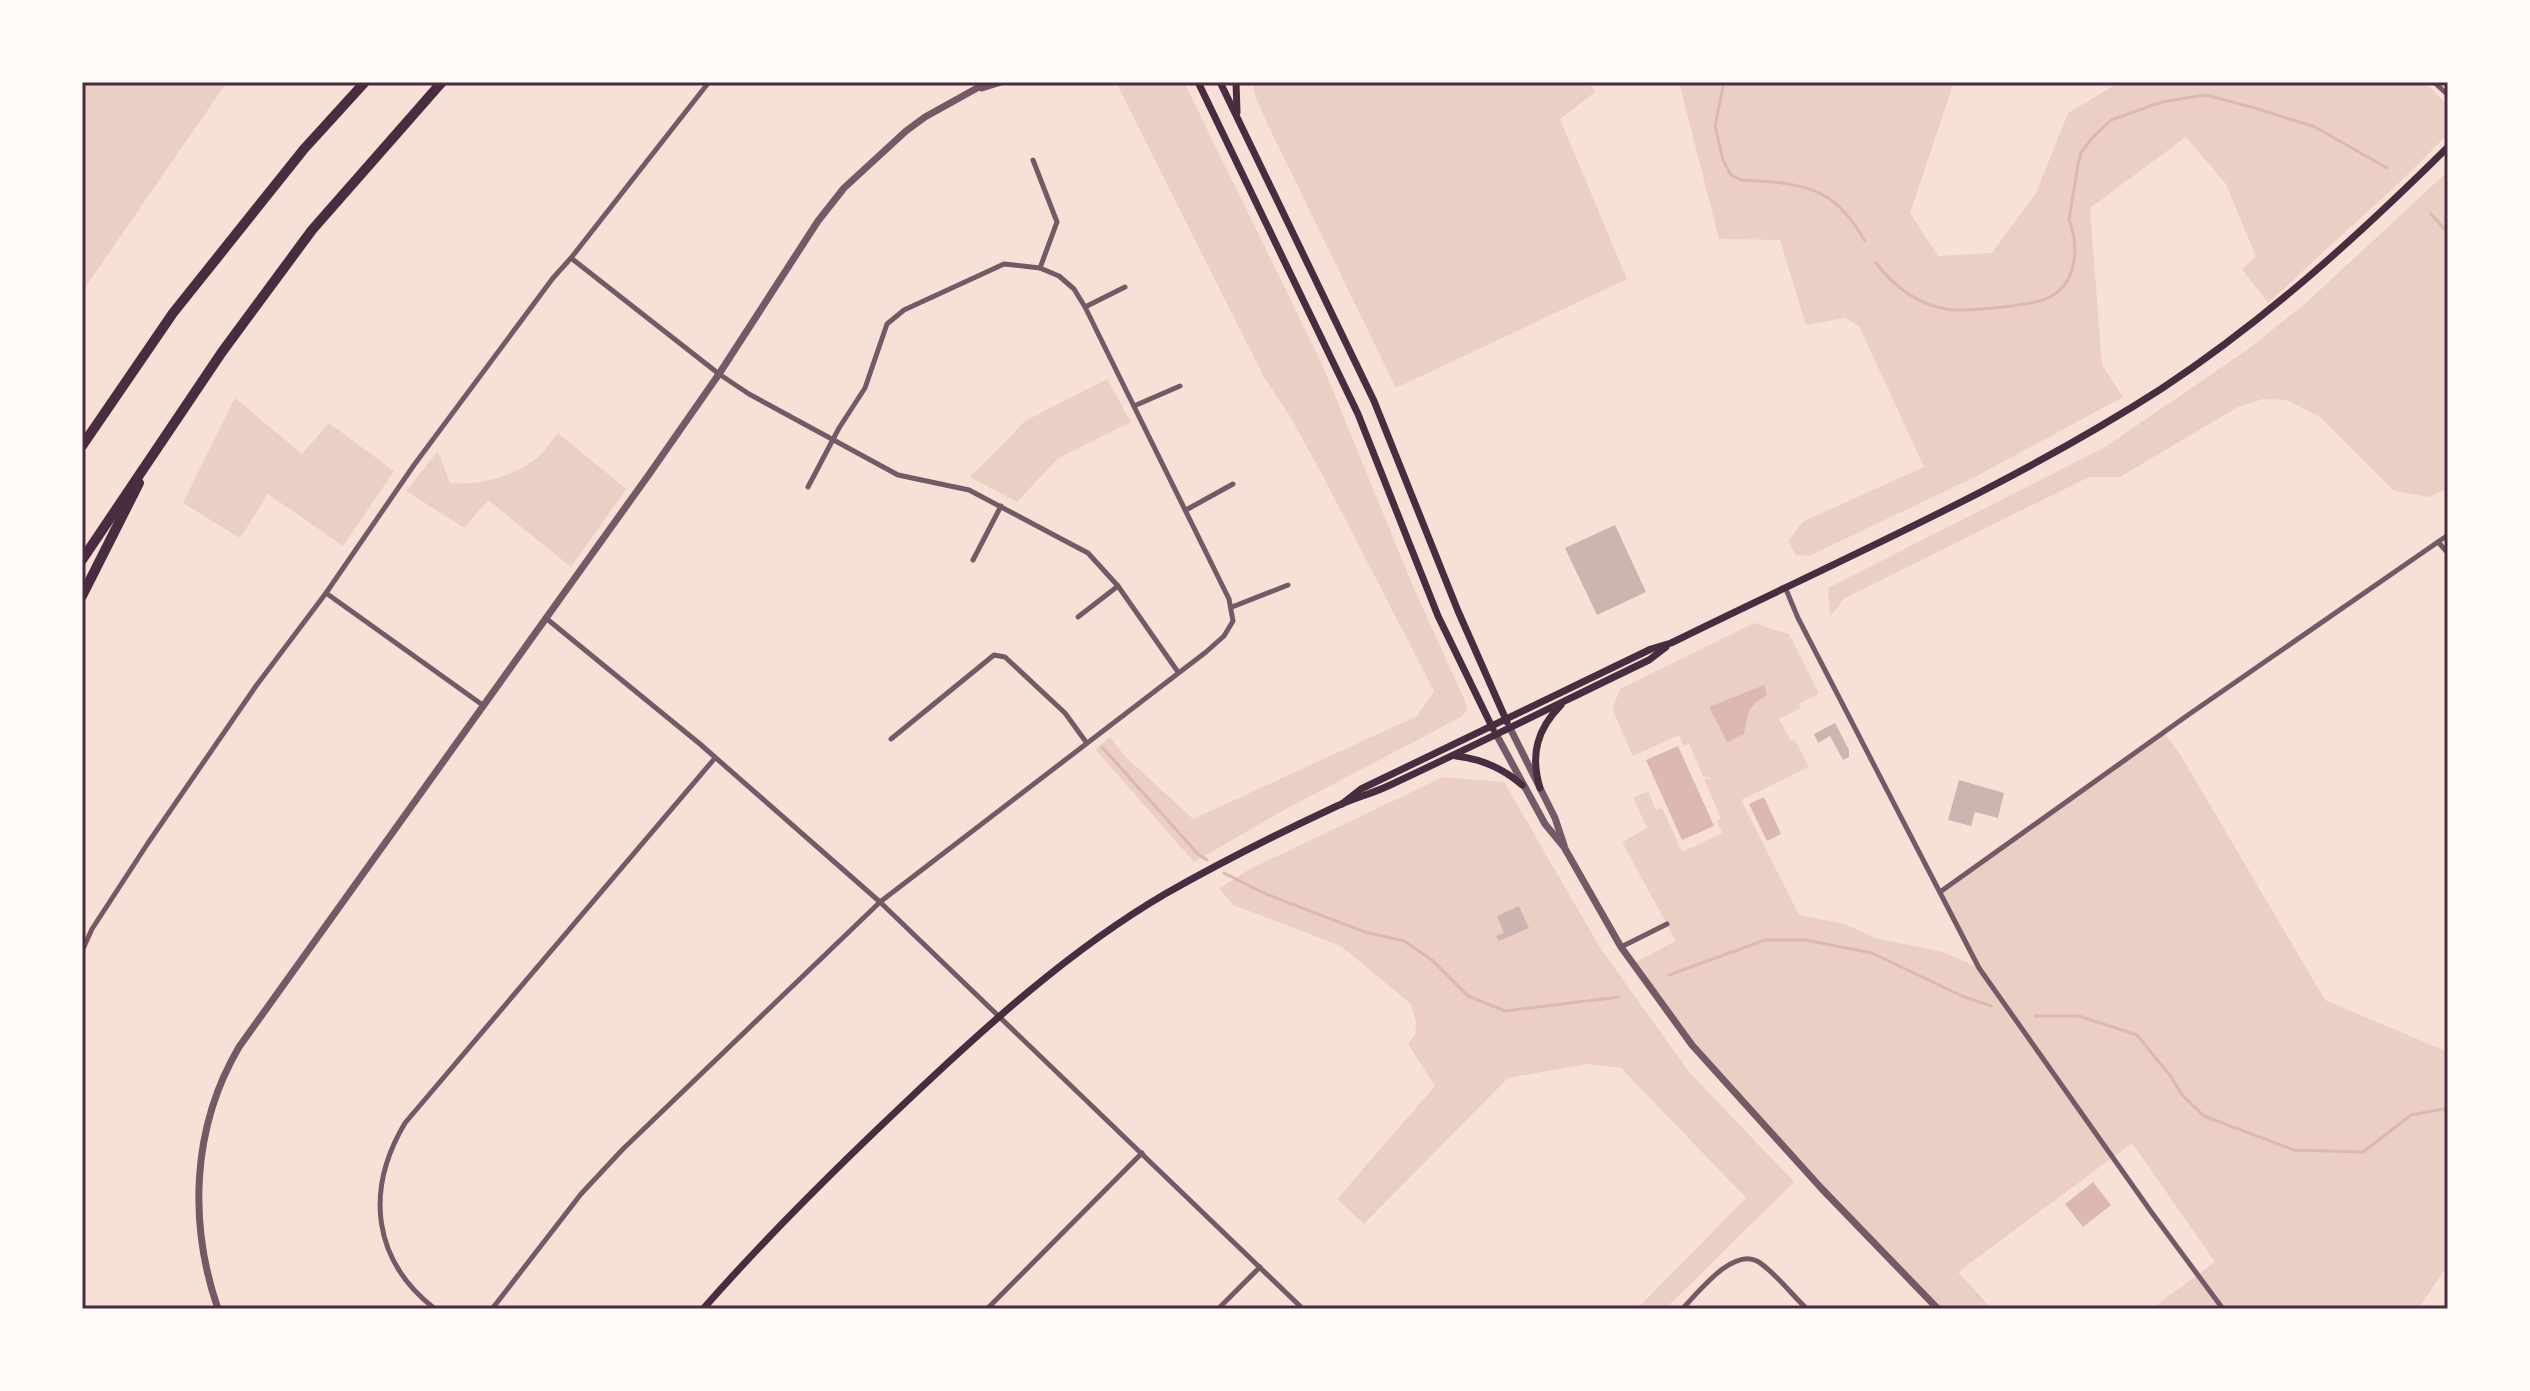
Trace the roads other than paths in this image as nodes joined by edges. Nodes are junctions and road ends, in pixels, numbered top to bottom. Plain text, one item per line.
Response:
1 (365, 82) edge
2 (442, 82) edge
3 (709, 82) edge
4 (988, 82) edge
5 (1001, 82) edge
6 (1198, 82) edge
7 (1220, 82) edge
8 (1236, 82) edge
9 (2434, 82) edge
10 (973, 91) junction
11 (2448, 95) edge
12 (1237, 116) junction
13 (2448, 147) edge
14 (1033, 160) dead end
15 (571, 258) junction
16 (1040, 268) junction
17 (1125, 287) dead end
18 (1085, 307) junction
19 (719, 374) junction
20 (1180, 386) dead end
21 (1134, 406) junction
22 (835, 440) junction
23 (82, 446) edge
24 (158, 446) junction
25 (1233, 484) dead end
26 (808, 487) dead end
27 (1001, 506) junction
28 (1186, 510) junction
29 (2448, 535) edge
30 (2438, 542) junction
31 (2448, 553) edge
32 (82, 560) edge
33 (973, 560) dead end
34 (1288, 585) dead end
35 (1118, 586) junction
36 (1785, 586) junction
37 (326, 593) junction
38 (82, 596) edge
39 (1232, 607) junction
40 (1078, 617) dead end
41 (547, 619) junction
42 (1671, 643) junction
43 (1178, 672) junction
44 (1566, 701) junction
45 (484, 706) junction
46 (1505, 719) junction
47 (1492, 726) junction
48 (1510, 728) junction
49 (1496, 734) junction
50 (891, 739) dead end
51 (1086, 742) junction
52 (1454, 755) junction
53 (715, 758) junction
54 (1522, 785) junction
55 (1540, 788) junction
56 (1342, 804) junction
57 (1564, 847) junction
58 (1940, 892) junction
59 (880, 902) junction
60 (1667, 924) dead end
61 (1621, 947) junction
62 (82, 951) edge
63 (998, 1015) junction
64 (1142, 1153) junction
65 (1260, 1267) junction
66 (218, 1309) edge
67 (435, 1309) edge
68 (492, 1309) edge
69 (703, 1309) edge
70 (987, 1309) edge
71 (1218, 1309) edge
72 (1303, 1309) edge
73 (1682, 1309) edge
74 (1807, 1309) edge
75 (1938, 1309) edge
76 (2223, 1309) edge

1 - 23 highway
2 - 24 highway
3 - 15 street
4 - 10 street
5 - 10 street
6 - 47 main road
7 - 12 main road
8 - 12 main road
9 - 11 street
10 - 19 street
12 - 46 main road
13 - 36 main road
14 - 16 street
15 - 19 street
15 - 37 street
16 - 18 street
16 - 22 street
17 - 18 street
18 - 21 street
19 - 22 street
19 - 41 street
20 - 21 street
21 - 28 street
22 - 26 street
22 - 27 street
24 - 32 highway
24 - 38 highway
25 - 28 street
27 - 33 street
27 - 35 street
28 - 39 street
29 - 30 street
30 - 31 street
30 - 58 street
34 - 39 street
35 - 40 street
35 - 43 street
36 - 42 main road
36 - 58 street
37 - 45 street
37 - 62 street
39 - 43 street
41 - 45 street
41 - 53 street
42 - 44 main road
42 - 46 main road
43 - 51 street
44 - 48 main road
44 - 55 main road
45 - 66 street
46 - 47 main road
46 - 48 main road
47 - 49 main road
47 - 56 main road
48 - 49 main road
48 - 55 street
49 - 52 main road
49 - 54 street
50 - 51 street
51 - 59 street
52 - 54 main road
52 - 56 main road
53 - 59 street
53 - 67 street
54 - 57 street
55 - 57 street
56 - 63 main road
57 - 61 street
58 - 76 street
59 - 63 street
59 - 68 street
60 - 61 street
61 - 75 street
63 - 64 street
63 - 69 main road
64 - 65 street
64 - 70 street
65 - 71 street
65 - 72 street
73 - 74 street

